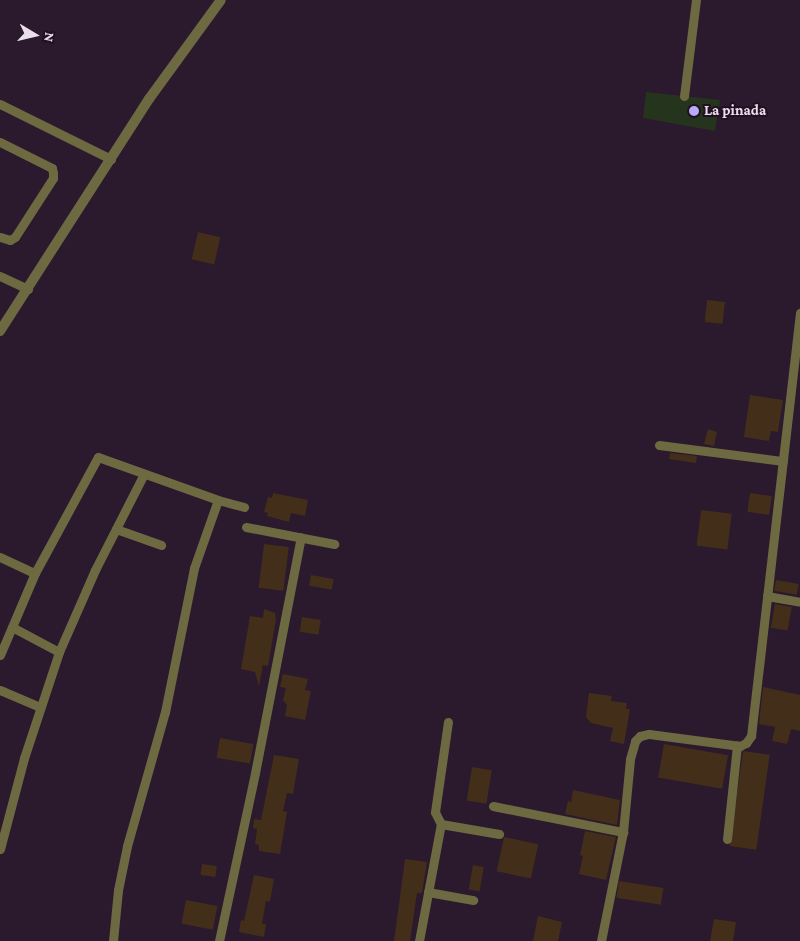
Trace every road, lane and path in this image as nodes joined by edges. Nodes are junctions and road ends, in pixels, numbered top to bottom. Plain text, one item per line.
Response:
1 (221, 0) edge
2 (696, 0) edge
3 (684, 96) dead end
4 (0, 104) edge
5 (0, 142) edge
6 (111, 159) junction
7 (0, 237) edge
8 (0, 276) edge
9 (28, 289) junction
10 (800, 312) edge
11 (0, 332) edge
12 (659, 445) dead end
13 (783, 462) junction
14 (144, 474) junction
15 (218, 500) junction
16 (244, 507) dead end
17 (246, 527) dead end
18 (116, 529) junction
19 (301, 537) junction
20 (334, 544) dead end
21 (161, 545) dead end
22 (0, 557) edge
23 (35, 574) junction
24 (767, 596) junction
25 (800, 602) edge
26 (12, 627) junction
27 (59, 652) junction
28 (0, 655) edge
29 (0, 690) edge
30 (40, 707) junction
31 (448, 722) dead end
32 (737, 746) junction
33 (493, 806) dead end
34 (441, 824) junction
35 (622, 832) junction
36 (500, 834) dead end
37 (726, 840) dead end
38 (0, 849) edge
39 (428, 892) junction
40 (473, 900) dead end
41 (112, 941) edge
42 (219, 941) edge
43 (419, 941) edge
44 (601, 941) edge

1 - 6 street
2 - 3 street
4 - 6 street
5 - 7 street
6 - 9 street
8 - 9 street
9 - 11 street
10 - 13 street
12 - 13 street
13 - 24 street
14 - 15 street
14 - 18 street
14 - 23 street
15 - 16 street
15 - 41 street
17 - 19 street
18 - 21 street
18 - 27 street
19 - 20 street
19 - 42 street
22 - 23 street
23 - 26 street
24 - 25 street
24 - 32 street
26 - 27 street
26 - 28 street
27 - 30 street
29 - 30 street
30 - 38 street
31 - 34 street
32 - 35 street
32 - 37 street
33 - 35 street
34 - 36 street
34 - 39 street
35 - 44 street
39 - 40 street
39 - 43 street

